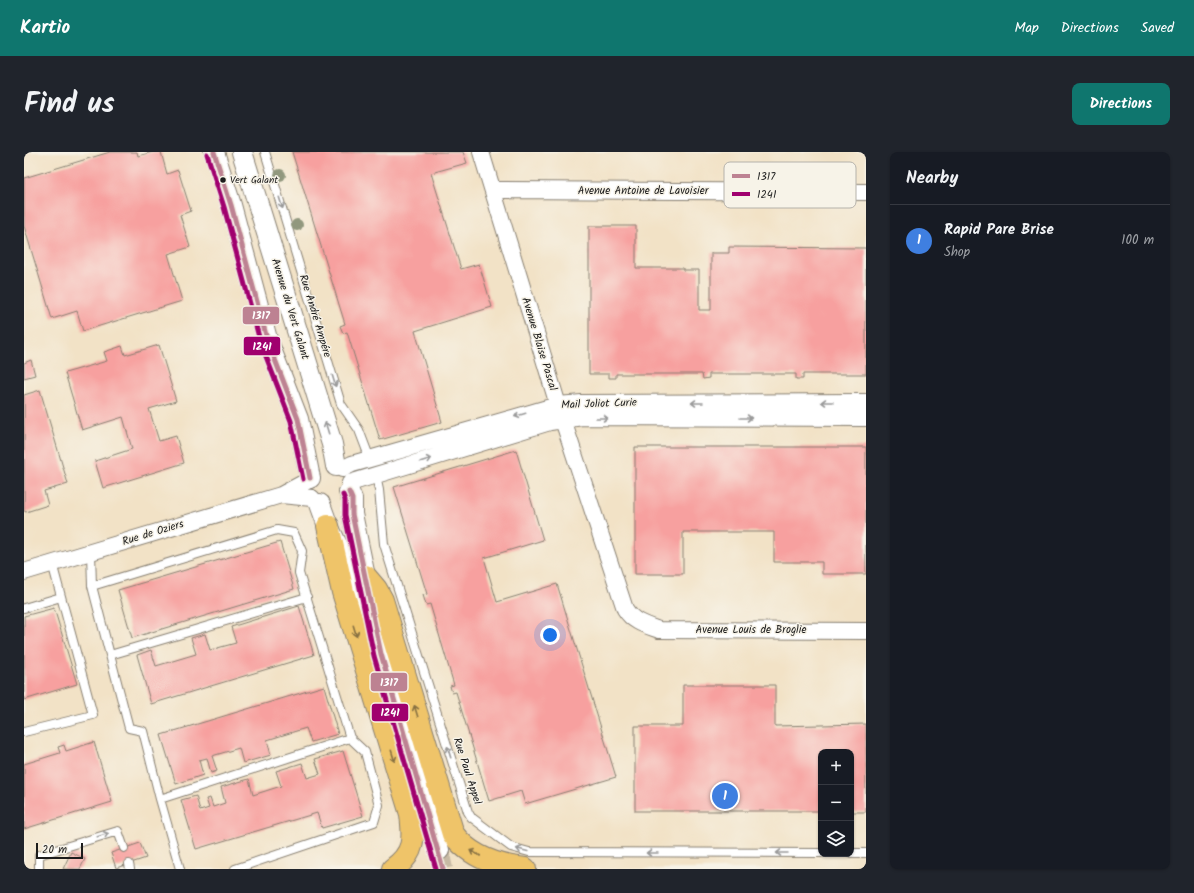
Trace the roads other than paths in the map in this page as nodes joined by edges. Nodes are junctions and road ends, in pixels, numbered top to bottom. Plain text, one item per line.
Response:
1 (214, 152) edge
2 (242, 152) edge
3 (266, 152) edge
4 (481, 152) edge
5 (493, 190) junction
6 (724, 191) edge
7 (856, 192) edge
8 (866, 192) edge
9 (866, 402) edge
10 (560, 412) junction
11 (866, 418) edge
12 (370, 459) junction
13 (376, 476) junction
14 (344, 478) junction
15 (313, 490) junction
16 (328, 526) junction
17 (91, 552) junction
18 (52, 563) junction
19 (24, 572) edge
20 (365, 576) junction
21 (92, 586) junction
22 (61, 597) junction
23 (307, 597) junction
24 (24, 608) edge
25 (637, 622) joint
26 (866, 631) edge
27 (381, 654) junction
28 (110, 655) junction
29 (24, 732) edge
30 (350, 738) junction
31 (160, 799) junction
32 (124, 848) dead end
33 (439, 850) tunnel mouth
34 (818, 853) edge
35 (854, 853) edge
36 (866, 853) edge
37 (39, 869) edge
38 (180, 869) edge
39 (235, 869) edge
40 (393, 869) edge
41 (525, 869) edge

1 - 15 street
14 -> 2 street, Avenue du Vert Galant
3 -> 12 lane, Rue André Ampére
4 - 5 street, Avenue Blaise Pascal
5 - 6 street, Avenue Antoine de Lavoisier
5 - 10 street, Avenue Blaise Pascal
7 - 8 street, Avenue Antoine de Lavoisier
9 -> 10 street, Mail Joliot Curie
10 -> 11 street, Mail Joliot Curie
10 -> 12 street, Mail Joliot Curie
13 -> 10 street, Mail Joliot Curie
10 - 25 street, Avenue Blaise Pascal
12 - 13 street, Rue André Ampére
12 - 14 street, Mail Joliot Curie
13 - 14 street, Mail Joliot Curie
34 -> 13 lane, Rue Paul Appel
14 - 15 street
14 - 15 street
14 - 20 street, Avenue du Vert Galant
15 - 16 street
15 - 17 street, Rue de Oziers
16 - 27 street
16 -> 40 highway
17 - 18 street, Rue de Oziers
17 - 21 lane
18 - 19 street, Rue de Oziers
18 - 22 lane
20 - 27 street, Avenue du Vert Galant
41 -> 20 highway
21 - 23 lane
21 - 28 lane
22 - 24 lane
22 - 29 lane
23 - 28 lane
23 - 30 lane
25 - 26 street, Avenue Louis de Broglie
27 - 33 street
28 - 31 lane
30 - 31 lane
30 - 39 lane
31 - 38 lane
37 -> 32 lane
35 - 36 lane

